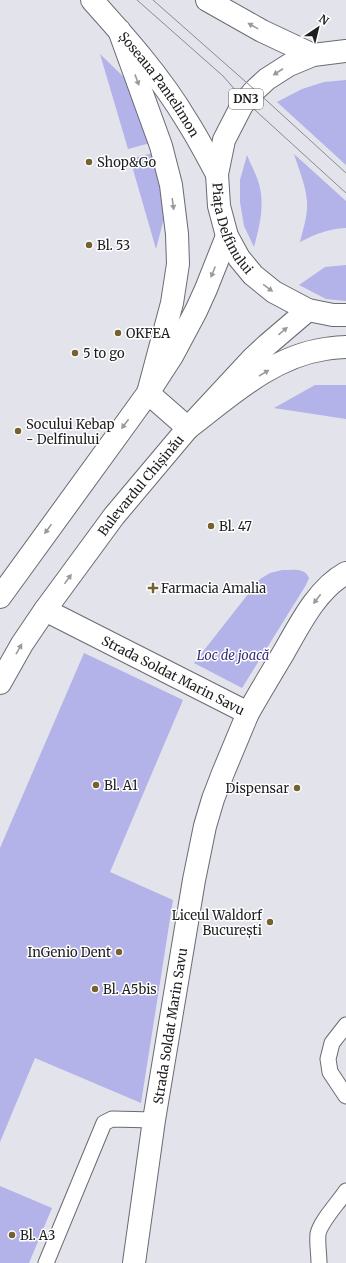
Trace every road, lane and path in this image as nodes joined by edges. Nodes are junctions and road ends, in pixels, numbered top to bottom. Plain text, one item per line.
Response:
1 (92, 0) edge
2 (207, 0) edge
3 (119, 30) junction
4 (346, 51) edge
5 (313, 55) junction
6 (217, 174) junction
7 (228, 236) junction
8 (308, 310) junction
9 (346, 316) edge
10 (346, 347) edge
11 (148, 393) junction
12 (188, 428) junction
13 (346, 573) edge
14 (0, 597) edge
15 (45, 610) junction
16 (0, 683) edge
17 (248, 713) junction
18 (346, 1025) edge
19 (346, 1096) edge
20 (154, 1120) junction
21 (346, 1191) edge
22 (46, 1263) edge
23 (134, 1263) edge
24 (319, 1263) edge

1 - 3 main road, Șoseaua Pantelimon / DN3
5 -> 2 main road
3 - 6 main road, Șoseaua Pantelimon / DN3
3 -> 11 main road
4 - 5 main road, Piața Delfinului / DN3
5 -> 6 main road, Piața Delfinului / DN3
6 - 7 main road, Piața Delfinului / DN3
7 -> 8 main road, Piața Delfinului / DN3
7 -> 11 main road
8 - 9 main road, Piața Delfinului / DN3
12 -> 8 main road, Bulevardul Chișinău
12 -> 10 main road
11 - 12 main road
11 -> 14 main road
15 -> 12 main road, Bulevardul Chișinău
13 -> 17 main road
16 -> 15 main road, Bulevardul Chișinău
15 - 17 main road, Strada Soldat Marin Savu
17 - 20 main road, Strada Soldat Marin Savu
18 - 19 lane
20 - 22 lane
20 - 23 main road, Strada Soldat Marin Savu
21 - 24 lane

